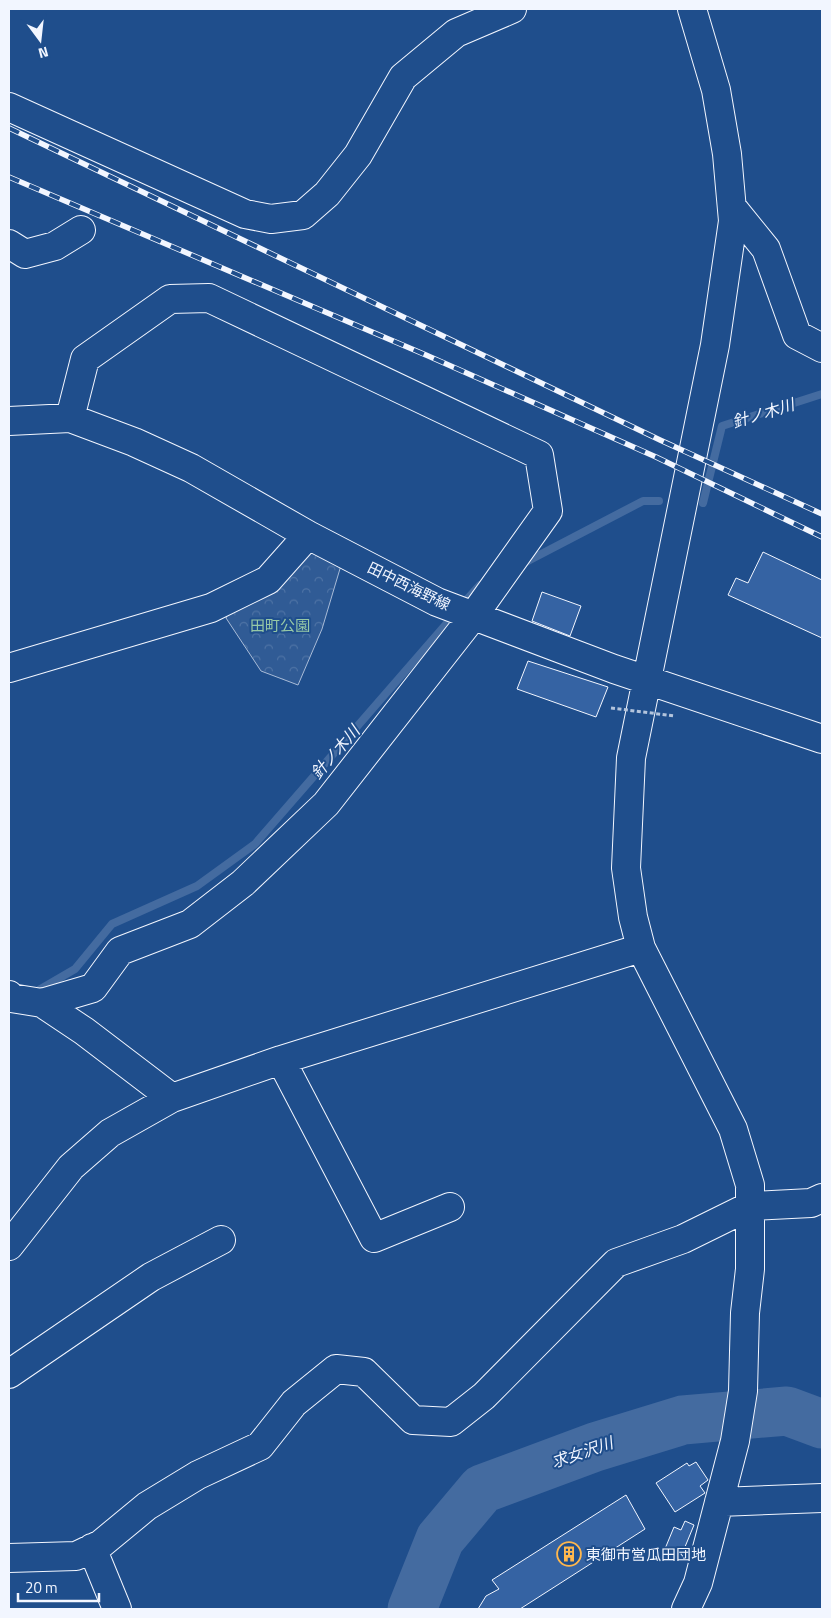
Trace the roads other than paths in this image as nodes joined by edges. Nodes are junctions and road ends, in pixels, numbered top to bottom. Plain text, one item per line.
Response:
1 (512, 9) edge
2 (692, 9) edge
3 (9, 107) edge
4 (732, 207) junction
5 (81, 230) dead end
6 (9, 244) edge
7 (822, 348) edge
8 (70, 418) junction
9 (9, 421) edge
10 (308, 535) junction
11 (474, 615) junction
12 (9, 668) edge
13 (649, 679) junction
14 (822, 739) edge
15 (641, 948) junction
16 (9, 995) edge
17 (42, 1003) junction
18 (281, 1060) junction
19 (172, 1098) junction
20 (822, 1198) edge
21 (750, 1206) junction
22 (450, 1207) dead end
23 (221, 1240) dead end
24 (9, 1246) edge
25 (9, 1374) edge
26 (822, 1498) edge
27 (719, 1502) junction
28 (92, 1548) junction
29 (9, 1558) edge
30 (117, 1609) edge
31 (686, 1609) edge

1 - 3 street
2 - 4 street
4 - 7 street
4 - 13 street
5 - 6 street
8 - 9 street, 田中西海野線
8 - 10 street, 田中西海野線
8 - 11 street
10 - 11 street, 田中西海野線
10 - 12 street
11 - 13 street, 田中西海野線
11 - 17 street
13 - 14 street, 田中西海野線
13 - 15 street
15 - 18 street
15 - 21 street
16 - 17 street
17 - 19 street
18 - 19 street
18 - 22 street
19 - 24 street
20 - 21 street
21 - 27 street
21 - 28 street
23 - 25 street
26 - 27 street
27 - 31 street
28 - 29 street
28 - 30 street

